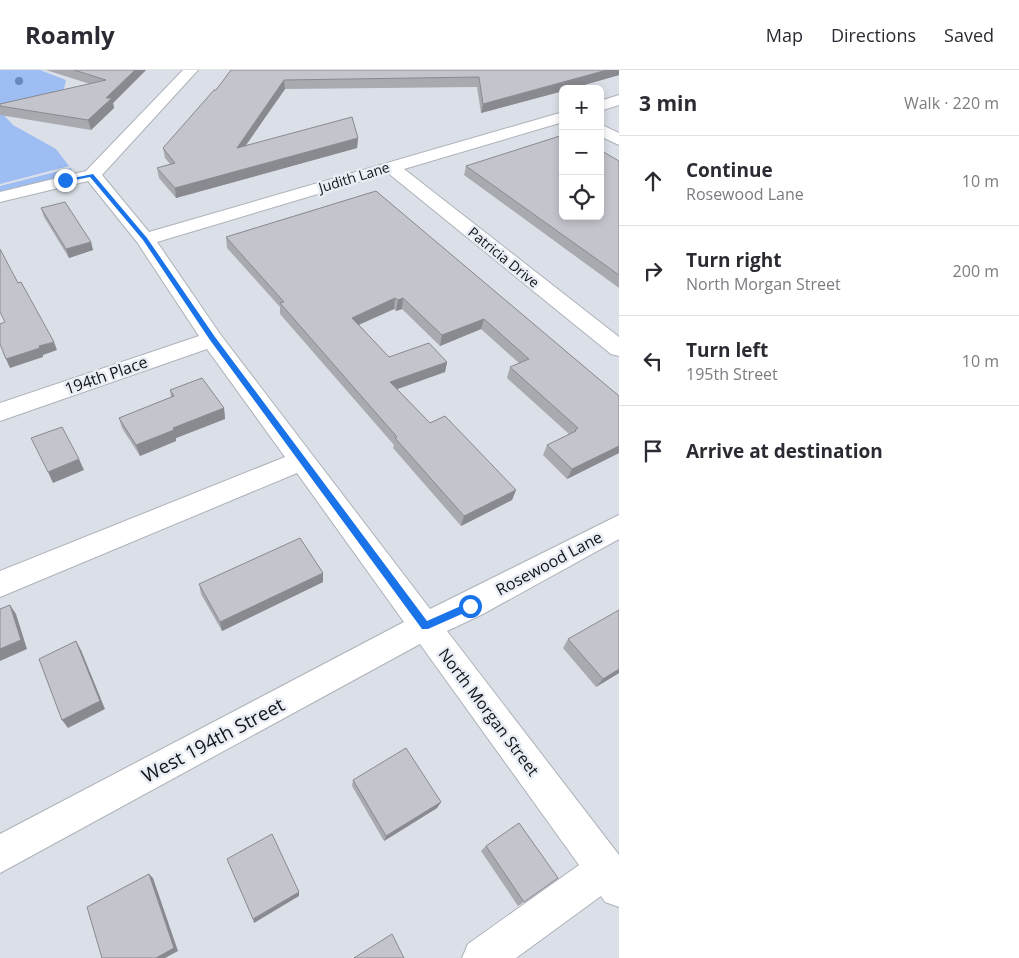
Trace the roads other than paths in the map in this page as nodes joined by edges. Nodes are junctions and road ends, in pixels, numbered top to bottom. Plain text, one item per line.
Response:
1 (191, 70) edge
2 (619, 100) edge
3 (604, 105) edge
4 (559, 118) edge
5 (602, 130) edge
6 (619, 140) edge
7 (390, 166) junction
8 (92, 175) junction
9 (0, 197) edge
10 (145, 239) junction
11 (212, 339) junction
12 (619, 349) edge
13 (0, 412) edge
14 (302, 460) junction
15 (619, 526) edge
16 (0, 584) edge
17 (425, 626) junction
18 (0, 854) edge
19 (612, 878) edge
20 (482, 958) edge

1 - 8 street
2 - 3 street
4 - 7 street, Judith Lane
5 - 6 street
7 - 10 street, Judith Lane
7 - 12 street, Patricia Drive
8 - 9 street
8 - 10 street, North Morgan Street
10 - 11 street, North Morgan Street
11 - 13 street, 194th Place
11 - 14 street, North Morgan Street
14 - 16 street
14 - 17 street, North Morgan Street
15 - 17 street, Rosewood Lane
17 - 18 street, West 194th Street
17 - 19 street, North Morgan Street
19 - 20 street

